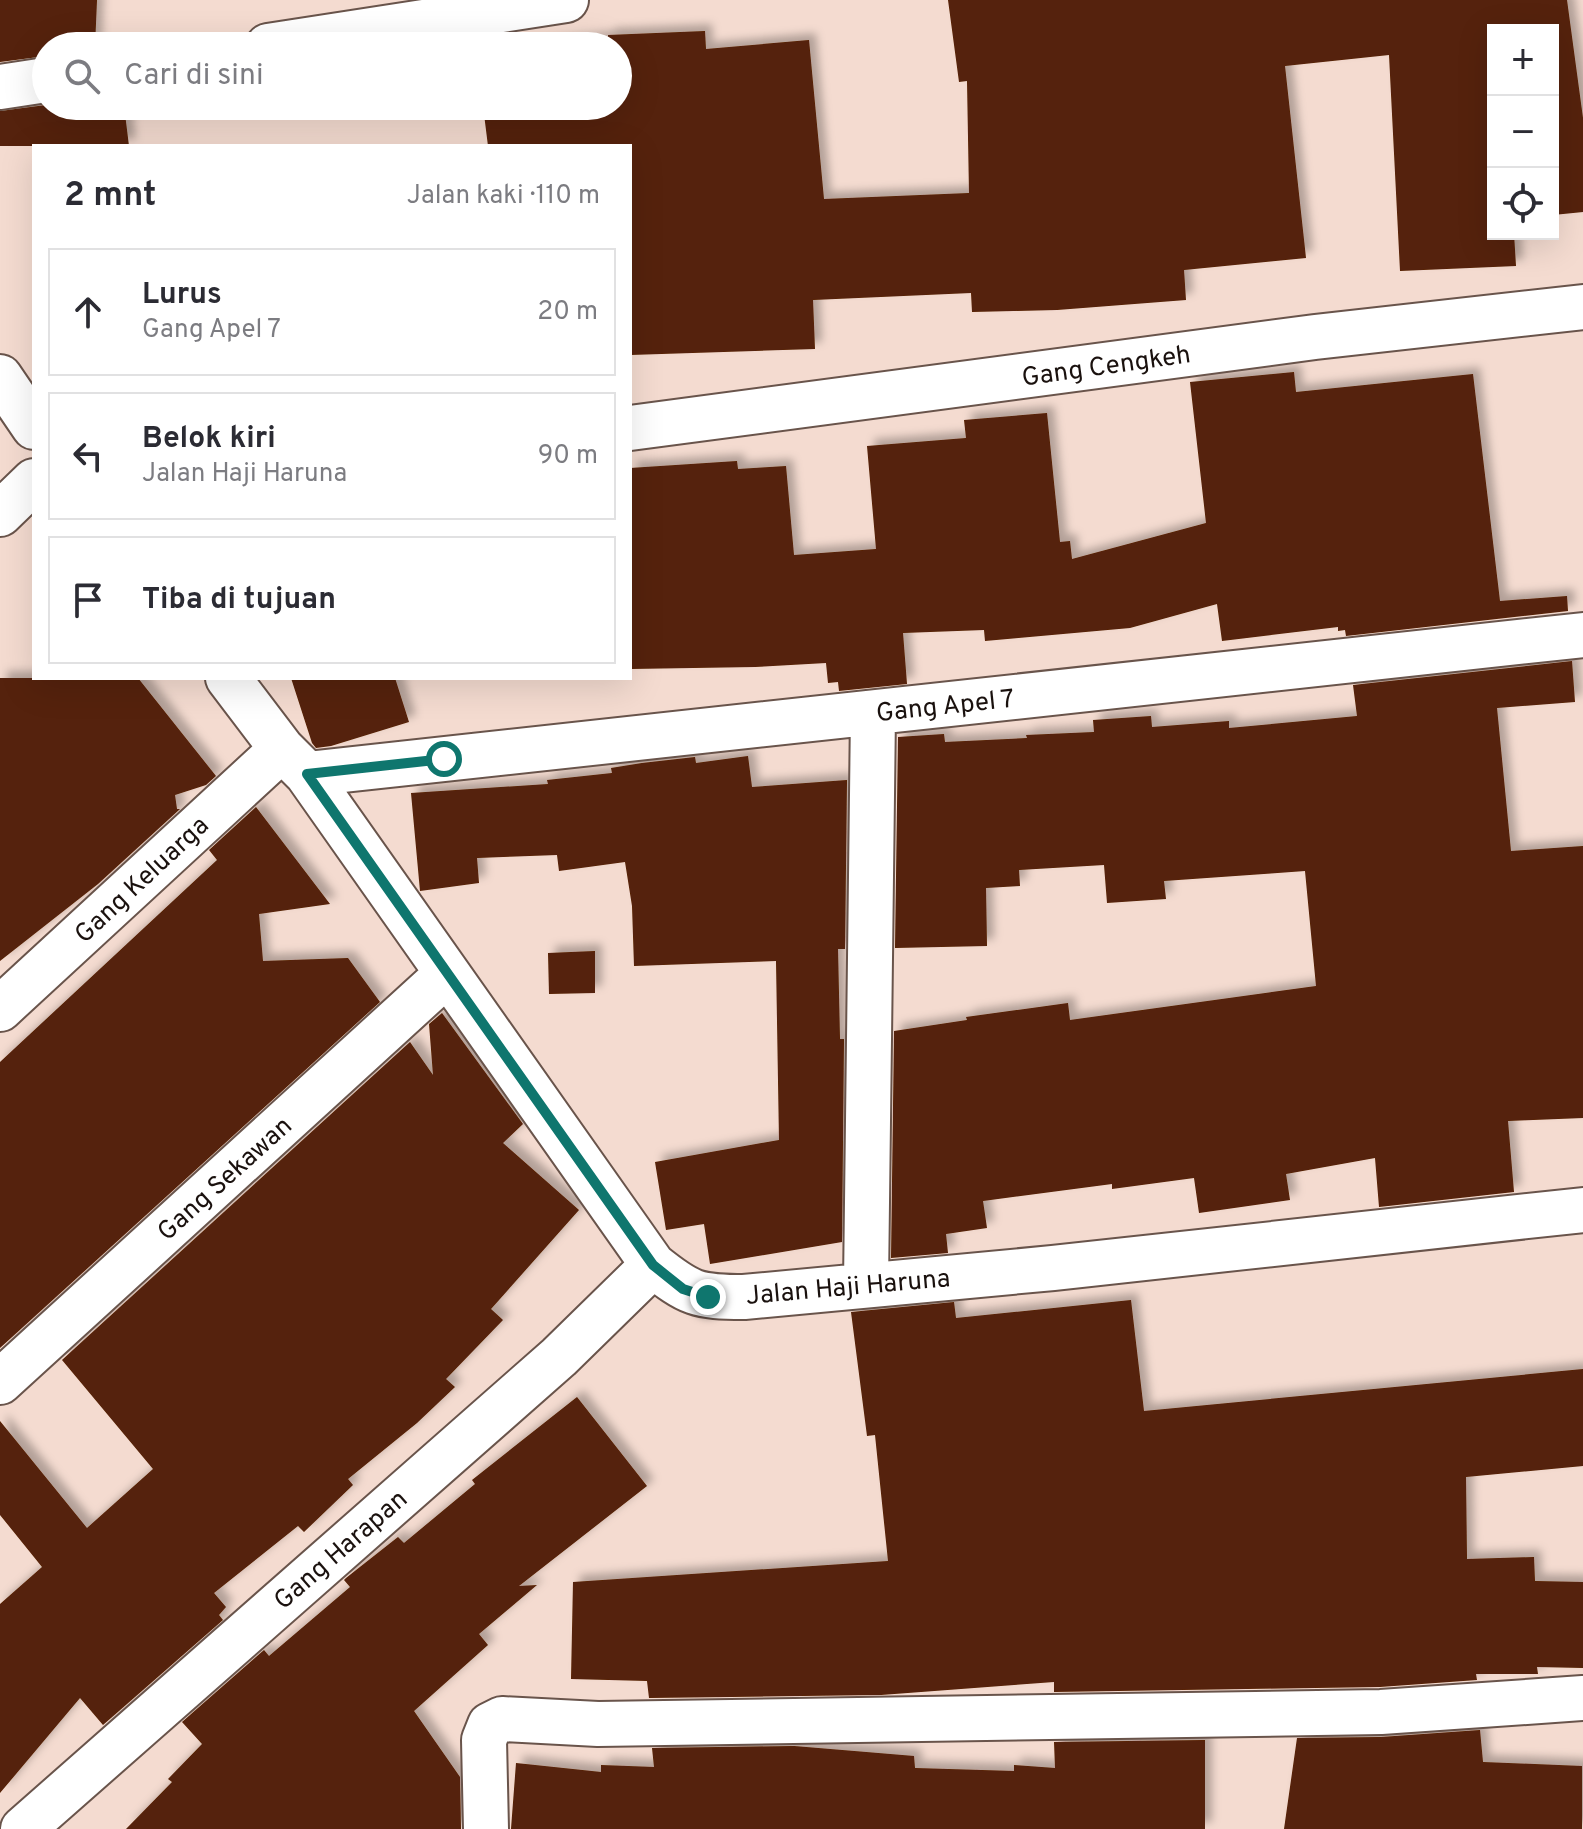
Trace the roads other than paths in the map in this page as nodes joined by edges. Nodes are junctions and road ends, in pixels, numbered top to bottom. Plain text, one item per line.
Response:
1 (566, 0) edge
2 (359, 32) edge
3 (32, 82) edge
4 (0, 87) edge
5 (1583, 307) edge
6 (0, 377) edge
7 (32, 424) edge
8 (632, 428) edge
9 (32, 483) edge
10 (0, 514) edge
11 (1583, 635) edge
12 (230, 680) edge
13 (873, 713) junction
14 (295, 762) junction
15 (447, 974) junction
16 (0, 1009) edge
17 (1583, 1210) edge
18 (653, 1265) junction
19 (866, 1284) junction
20 (0, 1382) edge
21 (1583, 1698) edge
22 (23, 1829) edge
23 (486, 1829) edge

1 - 2 street
3 - 4 street
5 - 8 street, Gang Cengkeh
6 - 7 street
9 - 10 street
11 - 13 street, Gang Apel 7
12 - 14 street, Jalan Haji Haruna
13 - 14 street, Gang Apel 7
13 - 19 street
14 - 15 street, Jalan Haji Haruna
14 - 16 street, Gang Keluarga
15 - 18 street, Jalan Haji Haruna
15 - 20 street, Gang Sekawan
17 - 19 street, Jalan Haji Haruna
18 - 19 street, Jalan Haji Haruna
18 - 22 street, Gang Harapan
21 - 23 street

